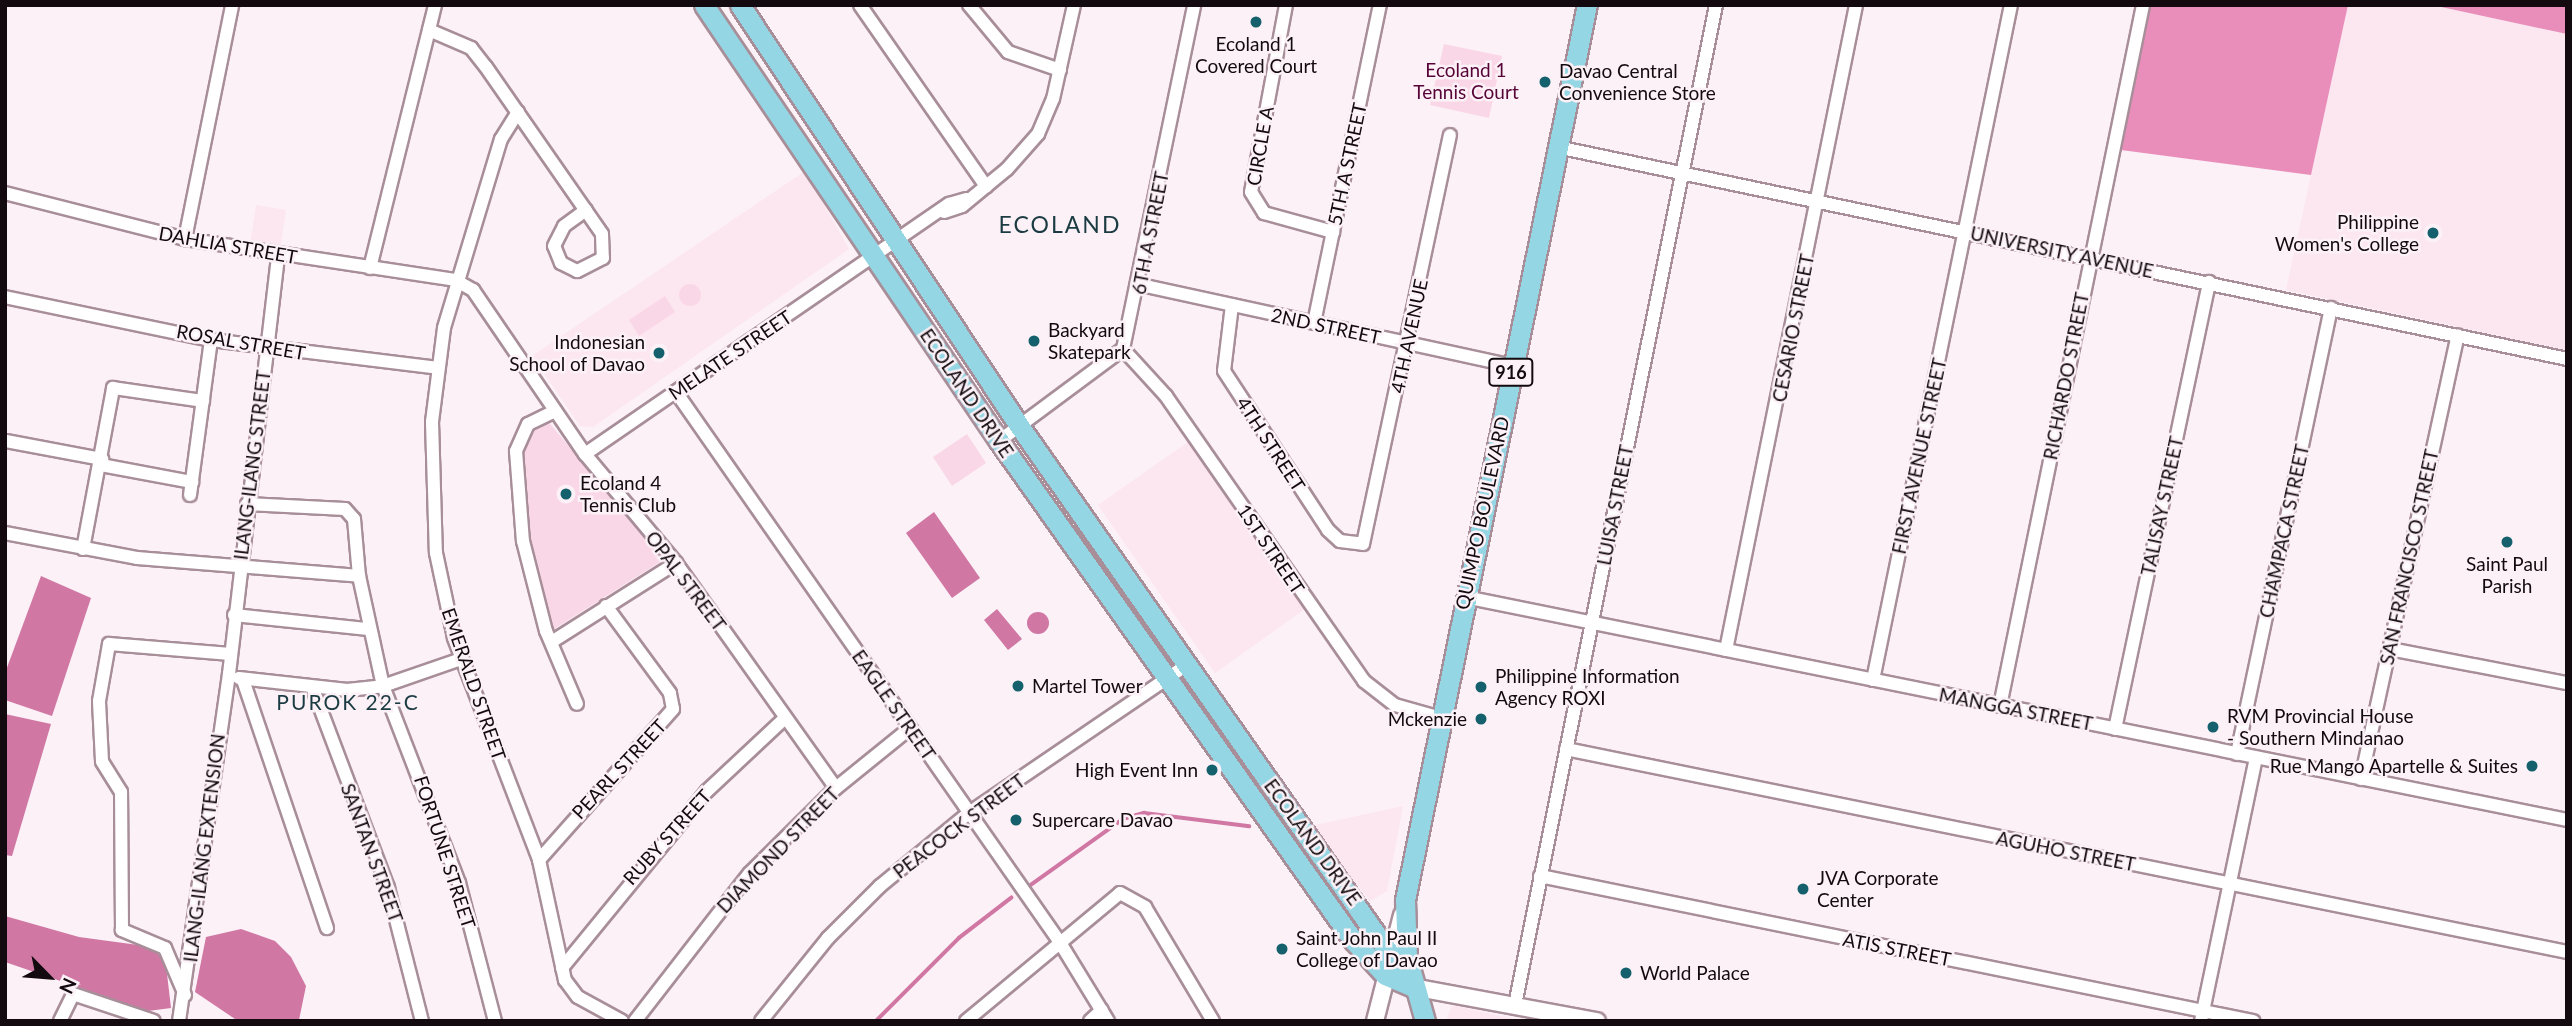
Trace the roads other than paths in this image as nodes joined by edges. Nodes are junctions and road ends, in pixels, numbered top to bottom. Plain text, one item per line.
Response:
1 (232, 5) edge
2 (435, 5) edge
3 (704, 5) edge
4 (740, 5) edge
5 (860, 5) edge
6 (969, 5) edge
7 (1074, 5) edge
8 (1194, 5) edge
9 (1286, 5) edge
10 (1380, 5) edge
11 (1587, 5) edge
12 (1716, 5) edge
13 (1856, 5) edge
14 (2011, 5) edge
15 (2143, 5) edge
16 (429, 30) junction
17 (1060, 70) junction
18 (518, 112) junction
19 (1450, 135) dead end
20 (1557, 147) junction
21 (1682, 173) junction
22 (986, 186) junction
23 (5, 193) edge
24 (1818, 202) junction
25 (586, 210) junction
26 (1333, 232) junction
27 (1965, 232) junction
28 (186, 239) junction
29 (897, 242) junction
30 (278, 255) junction
31 (874, 256) junction
32 (2090, 258) junction
33 (370, 268) junction
34 (455, 280) junction
35 (2209, 282) junction
36 (1140, 285) junction
37 (5, 297) edge
38 (1232, 305) junction
39 (2331, 308) junction
40 (1314, 323) junction
41 (2458, 335) junction
42 (211, 340) junction
43 (1407, 344) junction
44 (266, 348) junction
45 (1123, 349) junction
46 (2567, 359) edge
47 (1512, 366) junction
48 (438, 368) junction
49 (676, 391) junction
50 (202, 401) junction
51 (555, 411) junction
52 (1020, 427) junction
53 (6, 440) edge
54 (999, 441) junction
55 (585, 454) junction
56 (102, 462) junction
57 (247, 503) junction
58 (5, 533) edge
59 (1368, 536) joint
60 (83, 549) junction
61 (676, 563) junction
62 (240, 566) junction
63 (359, 576) junction
64 (1465, 597) junction
65 (606, 606) junction
66 (234, 615) junction
67 (1591, 623) junction
68 (368, 629) junction
69 (553, 641) junction
70 (2389, 649) junction
71 (1726, 650) junction
72 (231, 654) junction
73 (461, 659) junction
74 (1187, 665) junction
75 (229, 674) junction
76 (1166, 679) junction
77 (243, 680) junction
78 (1873, 680) junction
79 (2567, 683) edge
80 (383, 686) junction
81 (313, 689) junction
82 (577, 704) dead end
83 (2000, 706) junction
84 (785, 718) junction
85 (1441, 718) junction
86 (910, 728) junction
87 (2115, 729) junction
88 (1566, 749) junction
89 (2237, 754) junction
90 (2256, 758) junction
91 (2361, 779) junction
92 (836, 788) junction
93 (969, 813) junction
94 (2567, 820) edge
95 (539, 860) junction
96 (1540, 876) junction
97 (2230, 884) junction
98 (1404, 908) junction
99 (327, 928) dead end
100 (1059, 941) junction
101 (1391, 950) junction
102 (2567, 952) edge
103 (562, 968) junction
104 (1385, 975) junction
105 (1413, 987) junction
106 (186, 996) junction
107 (1514, 1004) junction
108 (1105, 1016) edge
109 (2202, 1016) edge
110 (60, 1021) edge
111 (154, 1021) edge
112 (179, 1021) edge
113 (422, 1021) edge
114 (495, 1021) edge
115 (622, 1021) edge
116 (635, 1021) edge
117 (761, 1021) edge
118 (966, 1021) edge
119 (1090, 1021) edge
120 (1213, 1021) edge
121 (1375, 1021) edge
122 (1425, 1021) edge
123 (1597, 1021) edge
124 (2253, 1021) edge

1 - 28 street
2 - 16 street
3 - 31 main road, ECOLAND DRIVE
4 - 29 main road, ECOLAND DRIVE
5 - 22 street
6 - 17 street
7 - 17 street, MELATE STREET
8 - 36 street, 6TH A STREET
9 - 26 street, CIRCLE A
10 - 26 street, 5TH A STREET
11 - 20 main road, QUIMPO BOULEVARD / 916
12 - 21 street, LUISA STREET
13 - 24 street, CESARIO STREET
14 - 27 street, FIRST AVENUE STREET
15 - 32 street, RICHARDO STREET
16 - 18 street
16 - 33 street
17 - 22 street, MELATE STREET
18 - 25 street
18 - 34 street, EMERALD STREET
19 - 43 street, 4TH AVENUE
20 - 21 street, UNIVERSITY AVENUE
20 - 47 main road, QUIMPO BOULEVARD / 916
21 - 24 street, UNIVERSITY AVENUE
21 - 67 street, LUISA STREET
22 - 29 street, MELATE STREET
23 - 28 street, DAHLIA STREET
24 - 27 street, UNIVERSITY AVENUE
24 - 71 street, CESARIO STREET
25 - 25 street
26 - 40 street, 5TH A STREET
27 - 32 street, UNIVERSITY AVENUE
27 - 78 street, FIRST AVENUE STREET
28 - 30 street, DAHLIA STREET
29 - 31 street, MELATE STREET
29 - 52 main road, ECOLAND DRIVE
30 - 33 street, DAHLIA STREET
30 - 44 street, ILANG-ILANG STREET
31 - 49 street, MELATE STREET
31 - 54 main road, ECOLAND DRIVE
32 - 35 street, UNIVERSITY AVENUE
32 - 83 street, RICHARDO STREET
33 - 34 street, DAHLIA STREET
34 - 48 street, EMERALD STREET
34 - 51 street, OPAL STREET
35 - 39 street, UNIVERSITY AVENUE
35 - 87 street, TALISAY STREET
36 - 38 street, 2ND STREET
36 - 45 street, 6TH A STREET
37 - 42 street, ROSAL STREET
38 - 40 street, 2ND STREET
38 - 59 street, 4TH STREET
39 - 41 street, UNIVERSITY AVENUE
39 - 89 street, CHAMPACA STREET
40 - 43 street, 2ND STREET
41 - 46 street, UNIVERSITY AVENUE
41 - 70 street, SAN FRANCISCO STREET
42 - 44 street, ROSAL STREET
42 - 50 street
43 - 47 street, 2ND STREET
43 - 59 street, 4TH AVENUE
44 - 48 street, ROSAL STREET
44 - 57 street, ILANG-ILANG STREET
45 - 52 street
45 - 85 street, 1ST STREET
47 - 64 main road, QUIMPO BOULEVARD / 916
48 - 73 street, EMERALD STREET
49 - 55 street, MELATE STREET
49 - 86 street, EAGLE STREET
50 - 56 street
50 - 56 street
51 - 55 street, OPAL STREET
51 - 69 street
52 - 54 street
52 - 74 main road, ECOLAND DRIVE
53 - 56 street
54 - 76 main road, ECOLAND DRIVE
55 - 61 street, OPAL STREET
56 - 60 street
57 - 62 street, ILANG-ILANG STREET
57 - 63 street, FORTUNE STREET
58 - 60 street
60 - 62 street
61 - 65 street
61 - 84 street, OPAL STREET
62 - 63 street
62 - 66 street, ILANG-ILANG STREET
63 - 68 street, FORTUNE STREET
64 - 67 street, MANGGA STREET
64 - 85 main road, QUIMPO BOULEVARD / 916
65 - 69 street
65 - 95 street, PEARL STREET
66 - 68 street
66 - 72 street, ILANG-ILANG STREET
67 - 71 street, MANGGA STREET
67 - 88 street, LUISA STREET
68 - 80 street, FORTUNE STREET
69 - 82 street
70 - 79 street
70 - 91 street, SAN FRANCISCO STREET
71 - 78 street, MANGGA STREET
72 - 75 street, ILANG-ILANG STREET
72 - 106 street
73 - 80 street
73 - 95 street, EMERALD STREET
74 - 76 street, PEACOCK STREET
74 - 101 main road, ECOLAND DRIVE
75 - 77 street
75 - 106 street, ILANG-ILANG EXTENSION
76 - 93 street, PEACOCK STREET
76 - 104 main road, ECOLAND DRIVE
77 - 81 street
77 - 99 street
78 - 83 street, MANGGA STREET
80 - 81 street
80 - 114 street, FORTUNE STREET
81 - 113 street, SANTAN STREET
83 - 87 street, MANGGA STREET
84 - 92 street, OPAL STREET
84 - 103 street, RUBY STREET
85 - 98 main road, QUIMPO BOULEVARD / 916
86 - 92 street, DIAMOND STREET
86 - 93 street, EAGLE STREET
87 - 89 street, MANGGA STREET
88 - 96 street, LUISA STREET
88 - 97 street, AGUHO STREET
89 - 90 street, MANGGA STREET
90 - 91 street, MANGGA STREET
90 - 97 street
91 - 94 street, MANGGA STREET
92 - 116 street, DIAMOND STREET
93 - 100 street, EAGLE STREET
93 - 117 street, PEACOCK STREET
95 - 103 street, EMERALD STREET
96 - 107 street, LUISA STREET
96 - 109 street, ATIS STREET
97 - 102 street, AGUHO STREET
97 - 109 street
98 - 101 street
98 - 105 main road, QUIMPO BOULEVARD / 916
100 - 108 street, EAGLE STREET
100 - 118 street
100 - 120 street
101 - 104 street
101 - 105 main road, ECOLAND DRIVE
103 - 115 street, EMERALD STREET
104 - 105 main road, ECOLAND DRIVE
104 - 121 street
105 - 107 street
105 - 122 main road, QUIMPO BOULEVARD / 916
106 - 112 street, ILANG-ILANG EXTENSION
107 - 123 street
108 - 119 street
109 - 124 street, ATIS STREET
110 - 111 street

